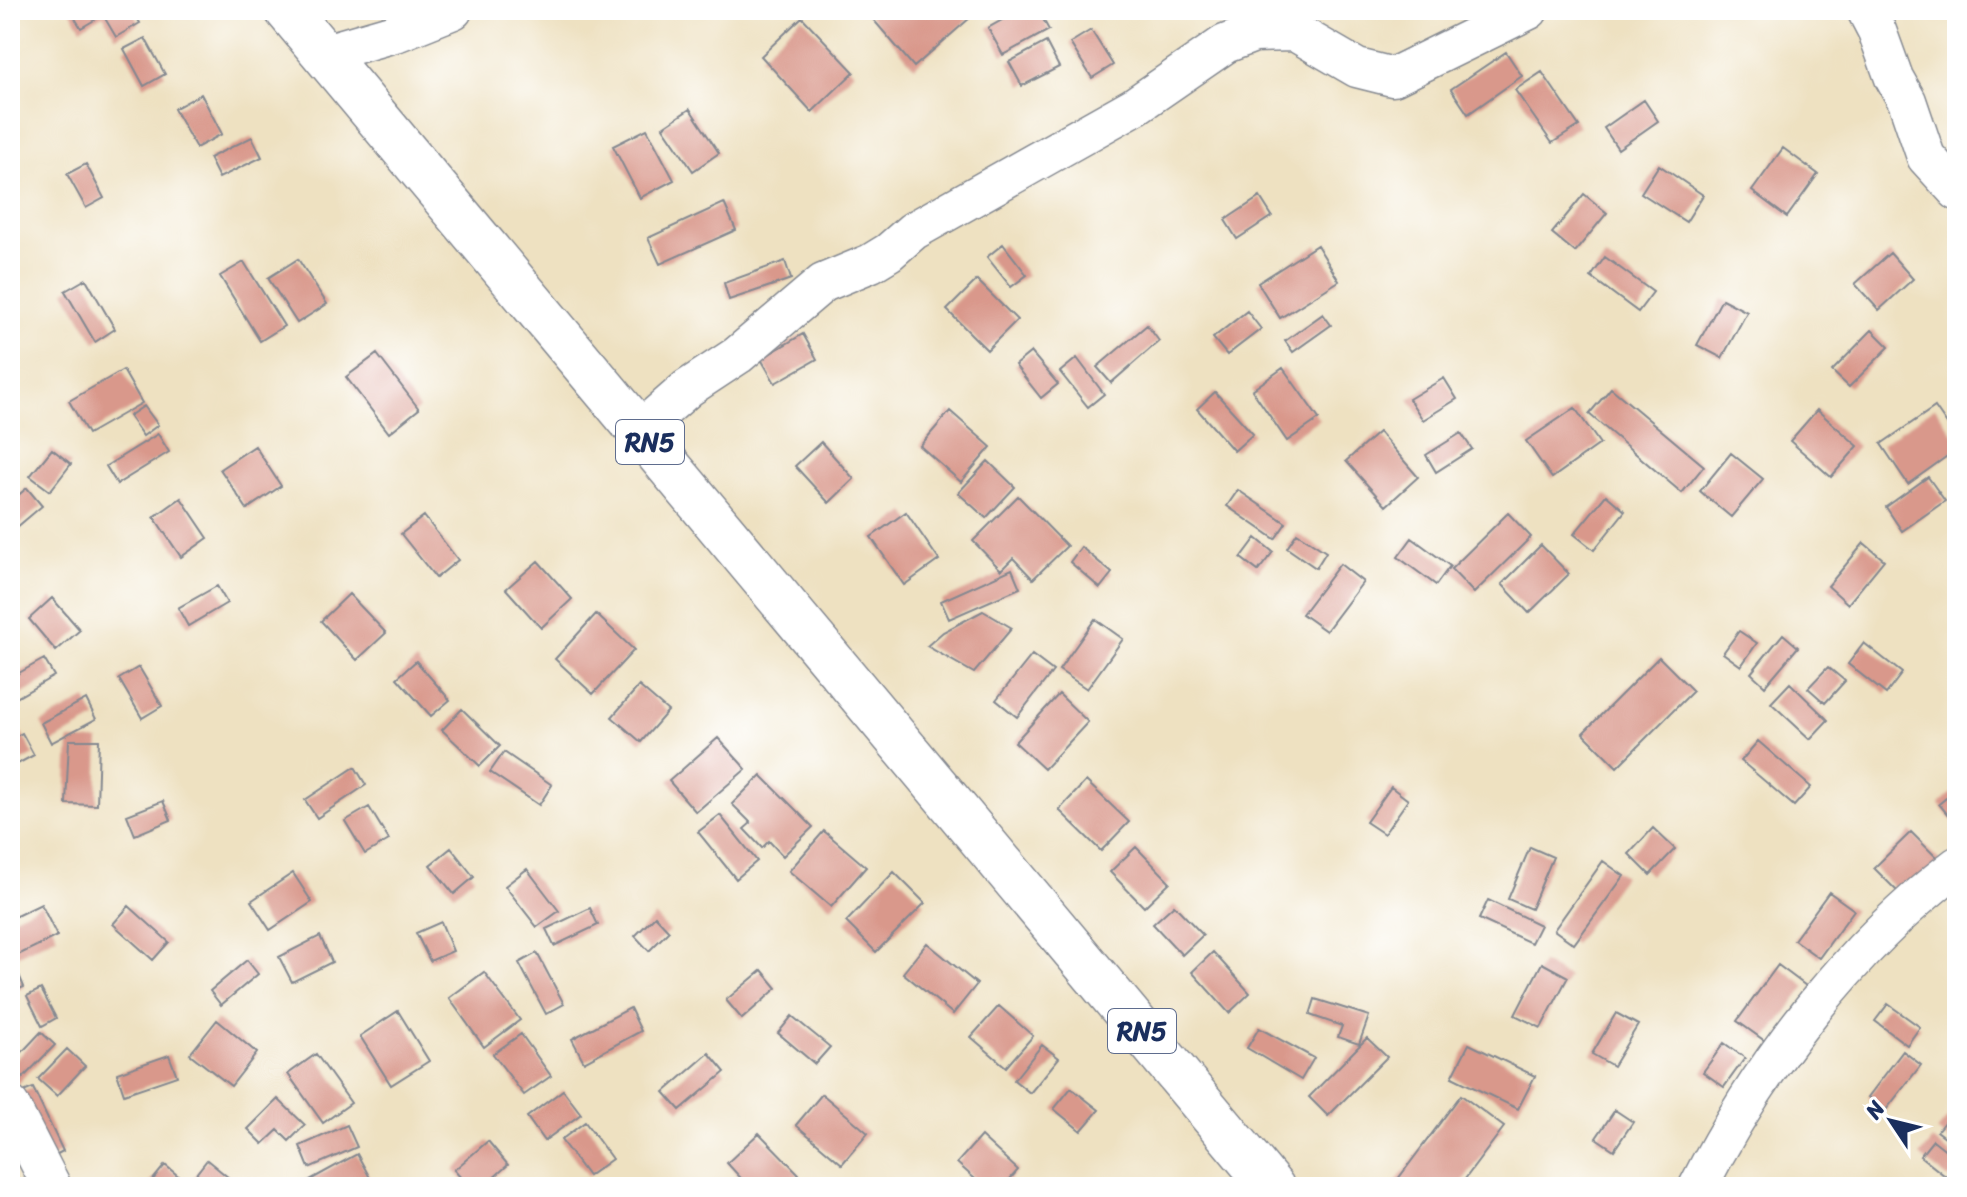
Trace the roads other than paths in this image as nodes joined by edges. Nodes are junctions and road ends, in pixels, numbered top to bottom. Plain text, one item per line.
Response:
1 (287, 10) edge
2 (453, 10) edge
3 (1529, 10) edge
4 (1866, 10) edge
5 (1288, 21) edge
6 (322, 54) junction
7 (1957, 191) edge
8 (640, 430) junction
9 (1957, 866) edge
10 (10, 1105) edge
11 (52, 1187) edge
12 (1272, 1187) edge
13 (1698, 1187) edge

1 - 6 highway, RN5
2 - 6 street
3 - 5 street
4 - 7 street
5 - 8 street
6 - 8 highway, RN5
8 - 12 highway, RN5
9 - 13 street
10 - 11 street

